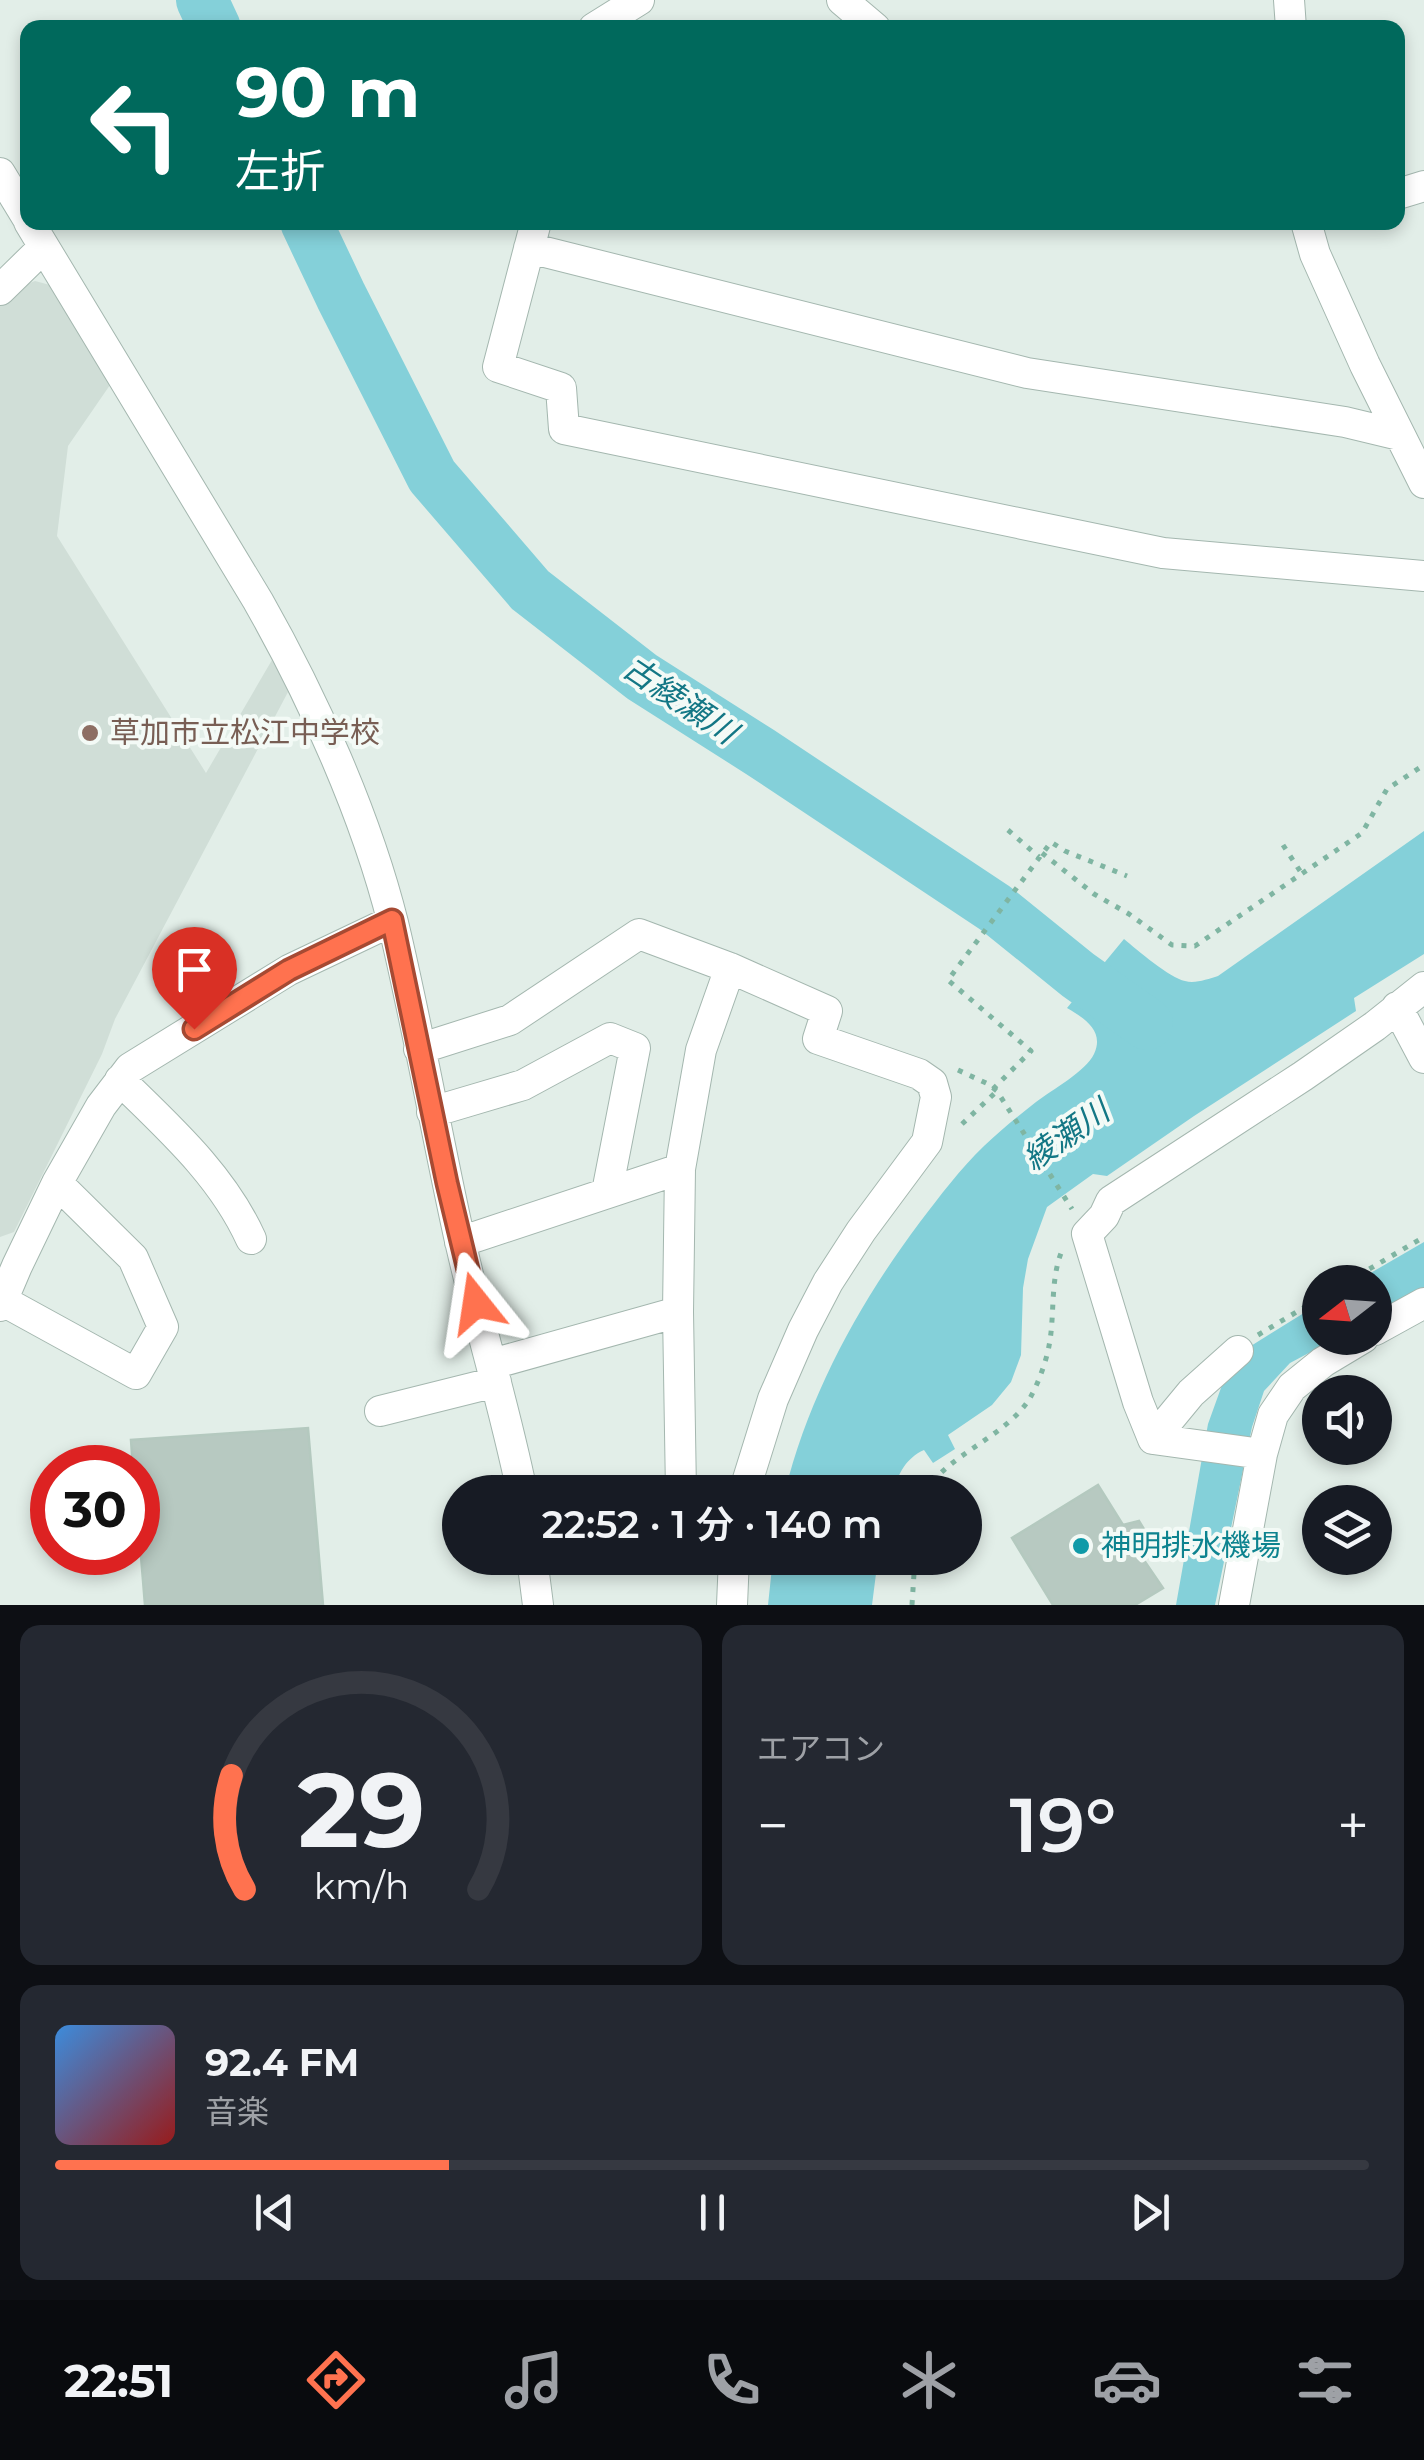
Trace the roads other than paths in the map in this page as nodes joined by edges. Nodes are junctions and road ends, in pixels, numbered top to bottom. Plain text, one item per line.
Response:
1 (639, 0) edge
2 (842, 0) edge
3 (607, 20) edge
4 (866, 20) edge
5 (2, 181) edge
6 (20, 209) edge
7 (34, 230) edge
8 (1308, 230) edge
9 (533, 235) edge
10 (0, 290) edge
11 (1399, 435) junction
12 (1424, 483) edge
13 (1424, 576) edge
14 (392, 920) junction
15 (730, 968) junction
16 (1424, 987) edge
17 (1396, 1006) junction
18 (419, 1049) junction
19 (1424, 1058) edge
20 (120, 1080) junction
21 (432, 1112) junction
22 (680, 1169) junction
23 (58, 1184) junction
24 (607, 1192) junction
25 (251, 1239) dead end
26 (460, 1242) junction
27 (8, 1262) edge
28 (1424, 1302) edge
29 (1, 1304) edge
30 (678, 1312) junction
31 (1392, 1320) edge
32 (1238, 1352) road end
33 (1335, 1355) edge
34 (494, 1373) junction
35 (380, 1411) dead end
36 (1153, 1439) junction
37 (1262, 1454) junction
38 (518, 1475) edge
39 (681, 1475) edge
40 (748, 1475) edge
41 (534, 1575) edge
42 (733, 1575) edge
43 (538, 1605) edge
44 (732, 1605) edge
45 (1234, 1605) edge

1 - 3 street
2 - 4 street
5 - 6 street
7 - 10 street
7 - 14 street
8 - 11 street
9 - 11 street
9 - 13 street
11 - 12 street
14 - 18 street
14 - 20 street
15 - 18 street
15 - 22 street
15 - 40 street
16 - 17 street
17 - 19 street
17 - 36 street
18 - 21 street
20 - 23 street
20 - 25 street
21 - 24 street
21 - 26 street
22 - 24 street
22 - 30 street
23 - 27 street
23 - 29 street
24 - 26 street
26 - 34 street
27 - 29 street
28 - 31 street
30 - 34 street
30 - 39 street
32 - 36 street
33 - 37 street
34 - 35 street
34 - 38 street
36 - 37 street
37 - 45 street
41 - 43 street
42 - 44 street

